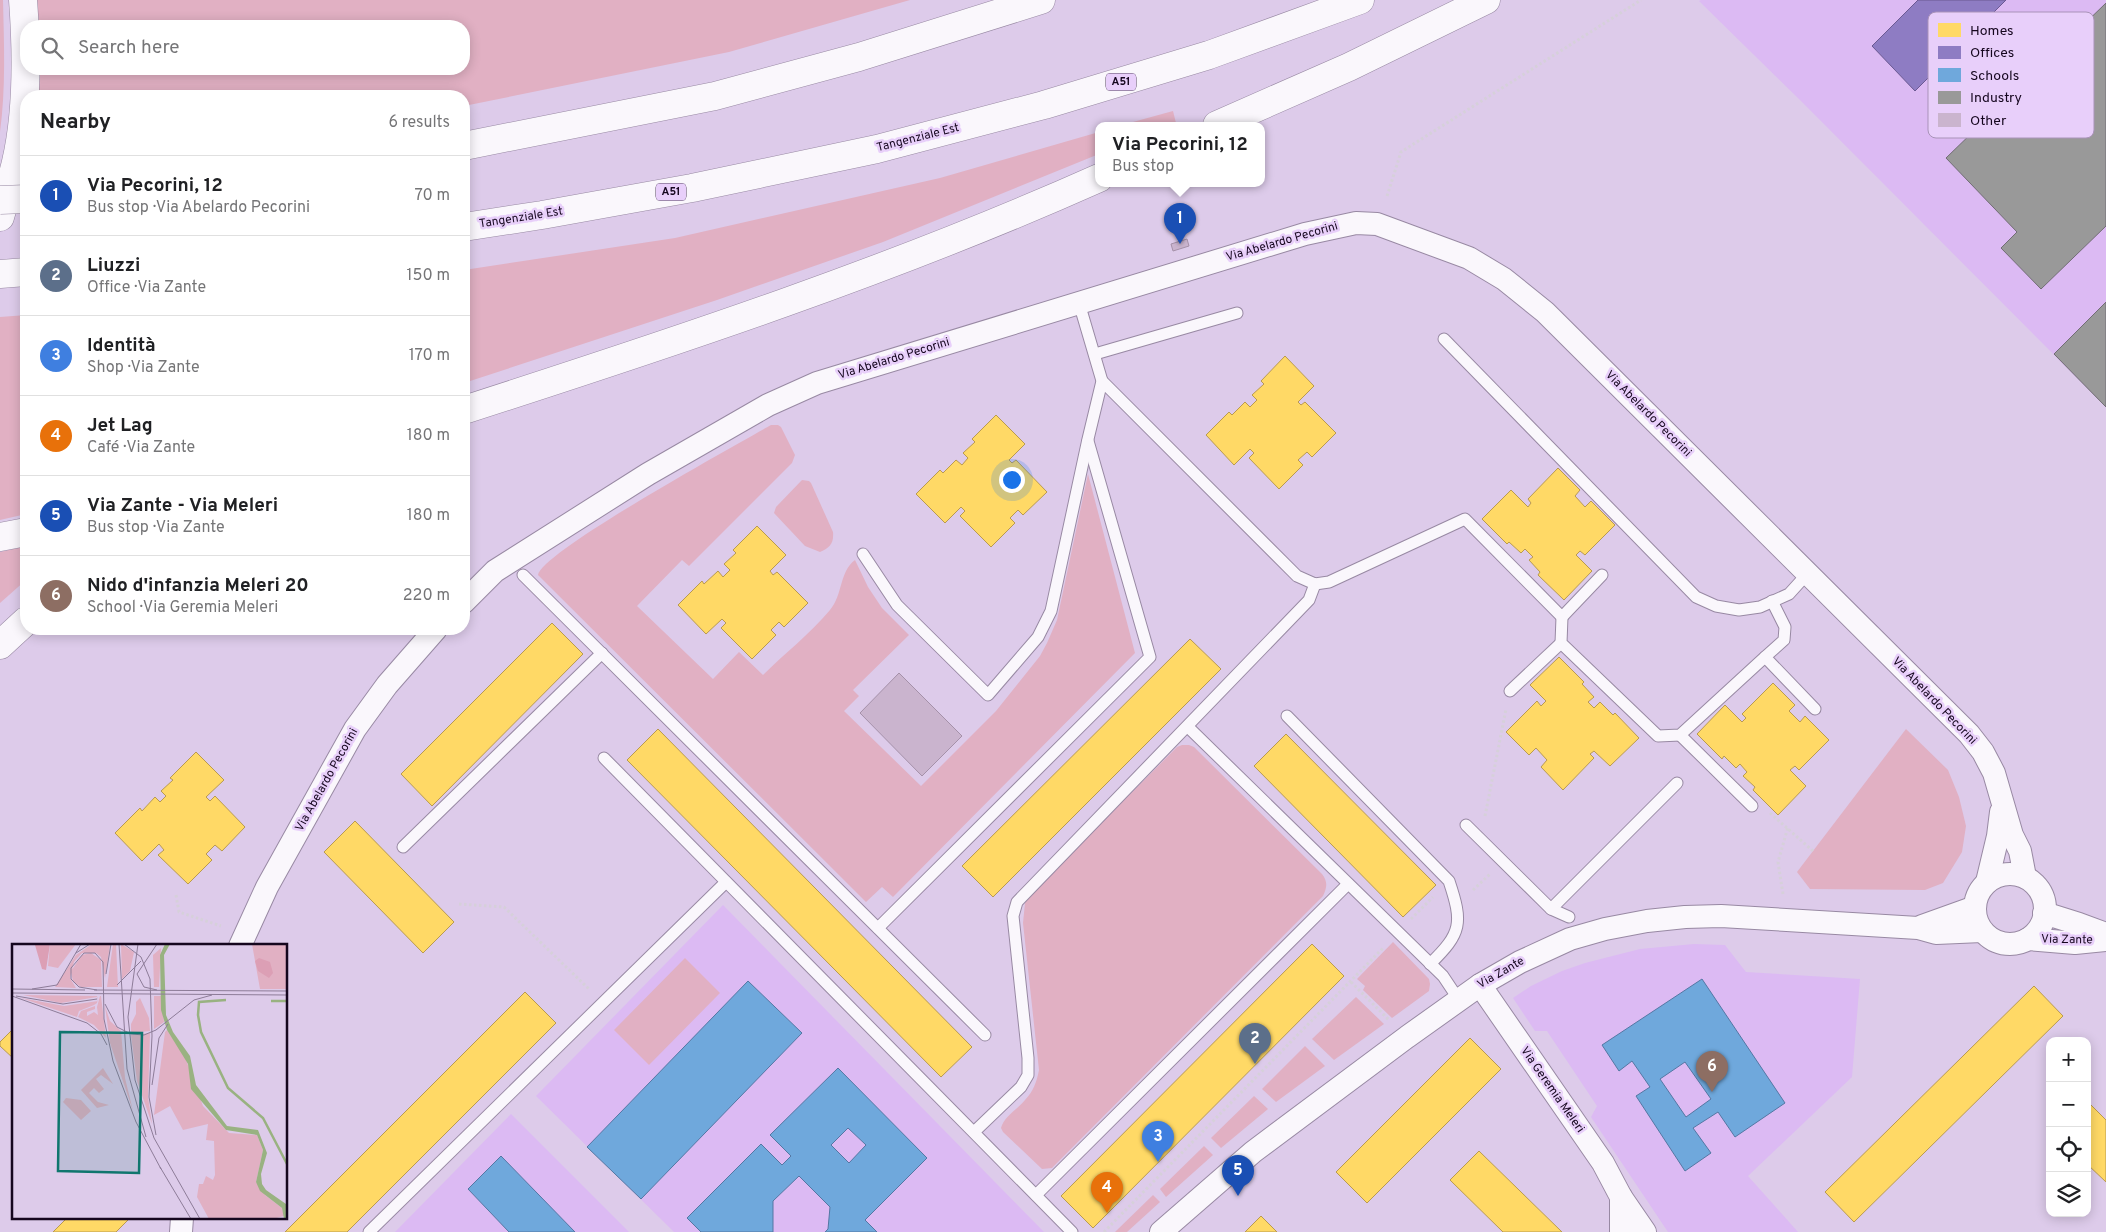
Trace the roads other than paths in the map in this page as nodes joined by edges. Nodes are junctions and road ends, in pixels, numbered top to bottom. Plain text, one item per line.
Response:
1 (23, 0) edge
2 (1042, 0) edge
3 (1360, 0) edge
4 (1486, 0) edge
5 (25, 20) edge
6 (25, 75) edge
7 (24, 90) edge
8 (1224, 122) edge
9 (20, 134) edge
10 (470, 145) edge
11 (1095, 180) edge
12 (20, 199) edge
13 (0, 200) edge
14 (0, 217) edge
15 (470, 225) edge
16 (20, 272) edge
17 (0, 274) edge
18 (1079, 303) junction
19 (1237, 313) dead end
20 (1444, 339) dead end
21 (1095, 354) junction
22 (1102, 381) junction
23 (470, 408) edge
24 (1088, 439) junction
25 (20, 533) edge
26 (0, 537) edge
27 (863, 554) dead end
28 (1808, 574) junction
29 (523, 575) dead end
30 (1602, 575) dead end
31 (1315, 584) junction
32 (470, 596) edge
33 (1772, 601) junction
34 (1562, 617) junction
35 (20, 626) edge
36 (431, 635) edge
37 (1561, 643) junction
38 (0, 645) edge
39 (602, 653) junction
40 (1765, 657) junction
41 (1510, 691) road end
42 (1816, 709) dead end
43 (1286, 716) dead end
44 (1188, 727) junction
45 (1680, 735) junction
46 (604, 758) dead end
47 (1677, 783) dead end
48 (2002, 801) junction
49 (1752, 806) road end
50 (1466, 825) dead end
51 (403, 847) dead end
52 (2024, 877) junction
53 (726, 882) junction
54 (1987, 882) junction
55 (1348, 884) junction
56 (1975, 906) junction
57 (1551, 909) junction
58 (2044, 913) junction
59 (1569, 917) dead end
60 (878, 928) junction
61 (1918, 928) junction
62 (1982, 931) junction
63 (2106, 934) edge
64 (242, 939) edge
65 (2028, 939) junction
66 (2106, 940) edge
67 (1430, 964) junction
68 (1480, 985) junction
69 (1459, 1000) junction
70 (985, 1035) dead end
71 (974, 1132) junction
72 (1036, 1195) junction
73 (1621, 1197) junction
74 (370, 1232) edge
75 (1072, 1232) edge
76 (1161, 1232) edge
77 (1621, 1232) edge
78 (1646, 1232) edge

1 - 5 highway
2 - 10 highway
3 - 15 highway, Tangenziale Est / A51
4 - 8 highway
6 - 7 highway
9 - 14 highway
11 - 23 highway
12 - 13 highway, bridge
16 - 17 highway
18 - 21 lane
18 - 28 street, Via Abelardo Pecorini
18 - 32 street, Via Abelardo Pecorini
19 - 21 lane
20 - 33 lane
21 - 22 lane
22 - 24 lane
22 - 31 lane
24 - 27 lane
24 - 60 lane
25 - 26 highway
28 - 33 lane
28 - 48 street, Via Abelardo Pecorini
29 - 39 lane
30 - 34 lane
31 - 34 lane
31 - 44 lane
33 - 40 lane
34 - 37 lane
35 - 38 highway
36 - 64 street, Via Abelardo Pecorini
37 - 41 lane
37 - 45 lane
39 - 51 lane
39 - 60 lane
40 - 42 lane
40 - 45 lane
43 - 67 lane
44 - 55 lane
44 - 71 lane
45 - 49 lane
46 - 53 lane
47 - 57 lane
48 - 52 street, Via Abelardo Pecorini
48 - 54 street, Via Abelardo Pecorini
50 - 57 lane
52 - 54 street
52 - 58 street
53 - 71 lane
53 - 74 lane
54 - 56 street
55 - 67 lane
55 - 72 lane
56 - 61 street, Via Zante
56 - 62 street
57 - 59 lane
58 - 63 street, Via Zante
58 - 65 street, Via Zante
60 - 70 lane
61 - 62 street, Via Zante
61 - 68 street, Via Zante
62 - 65 street, Via Zante
65 - 66 street, Via Zante
67 - 69 lane
68 - 69 street, Via Zante
68 - 73 street, Via Geremia Meleri
69 - 76 street, Via Zante
71 - 72 lane
72 - 75 lane
73 - 77 street, Via Geremia Meleri
73 - 78 street, Via Geremia Meleri

